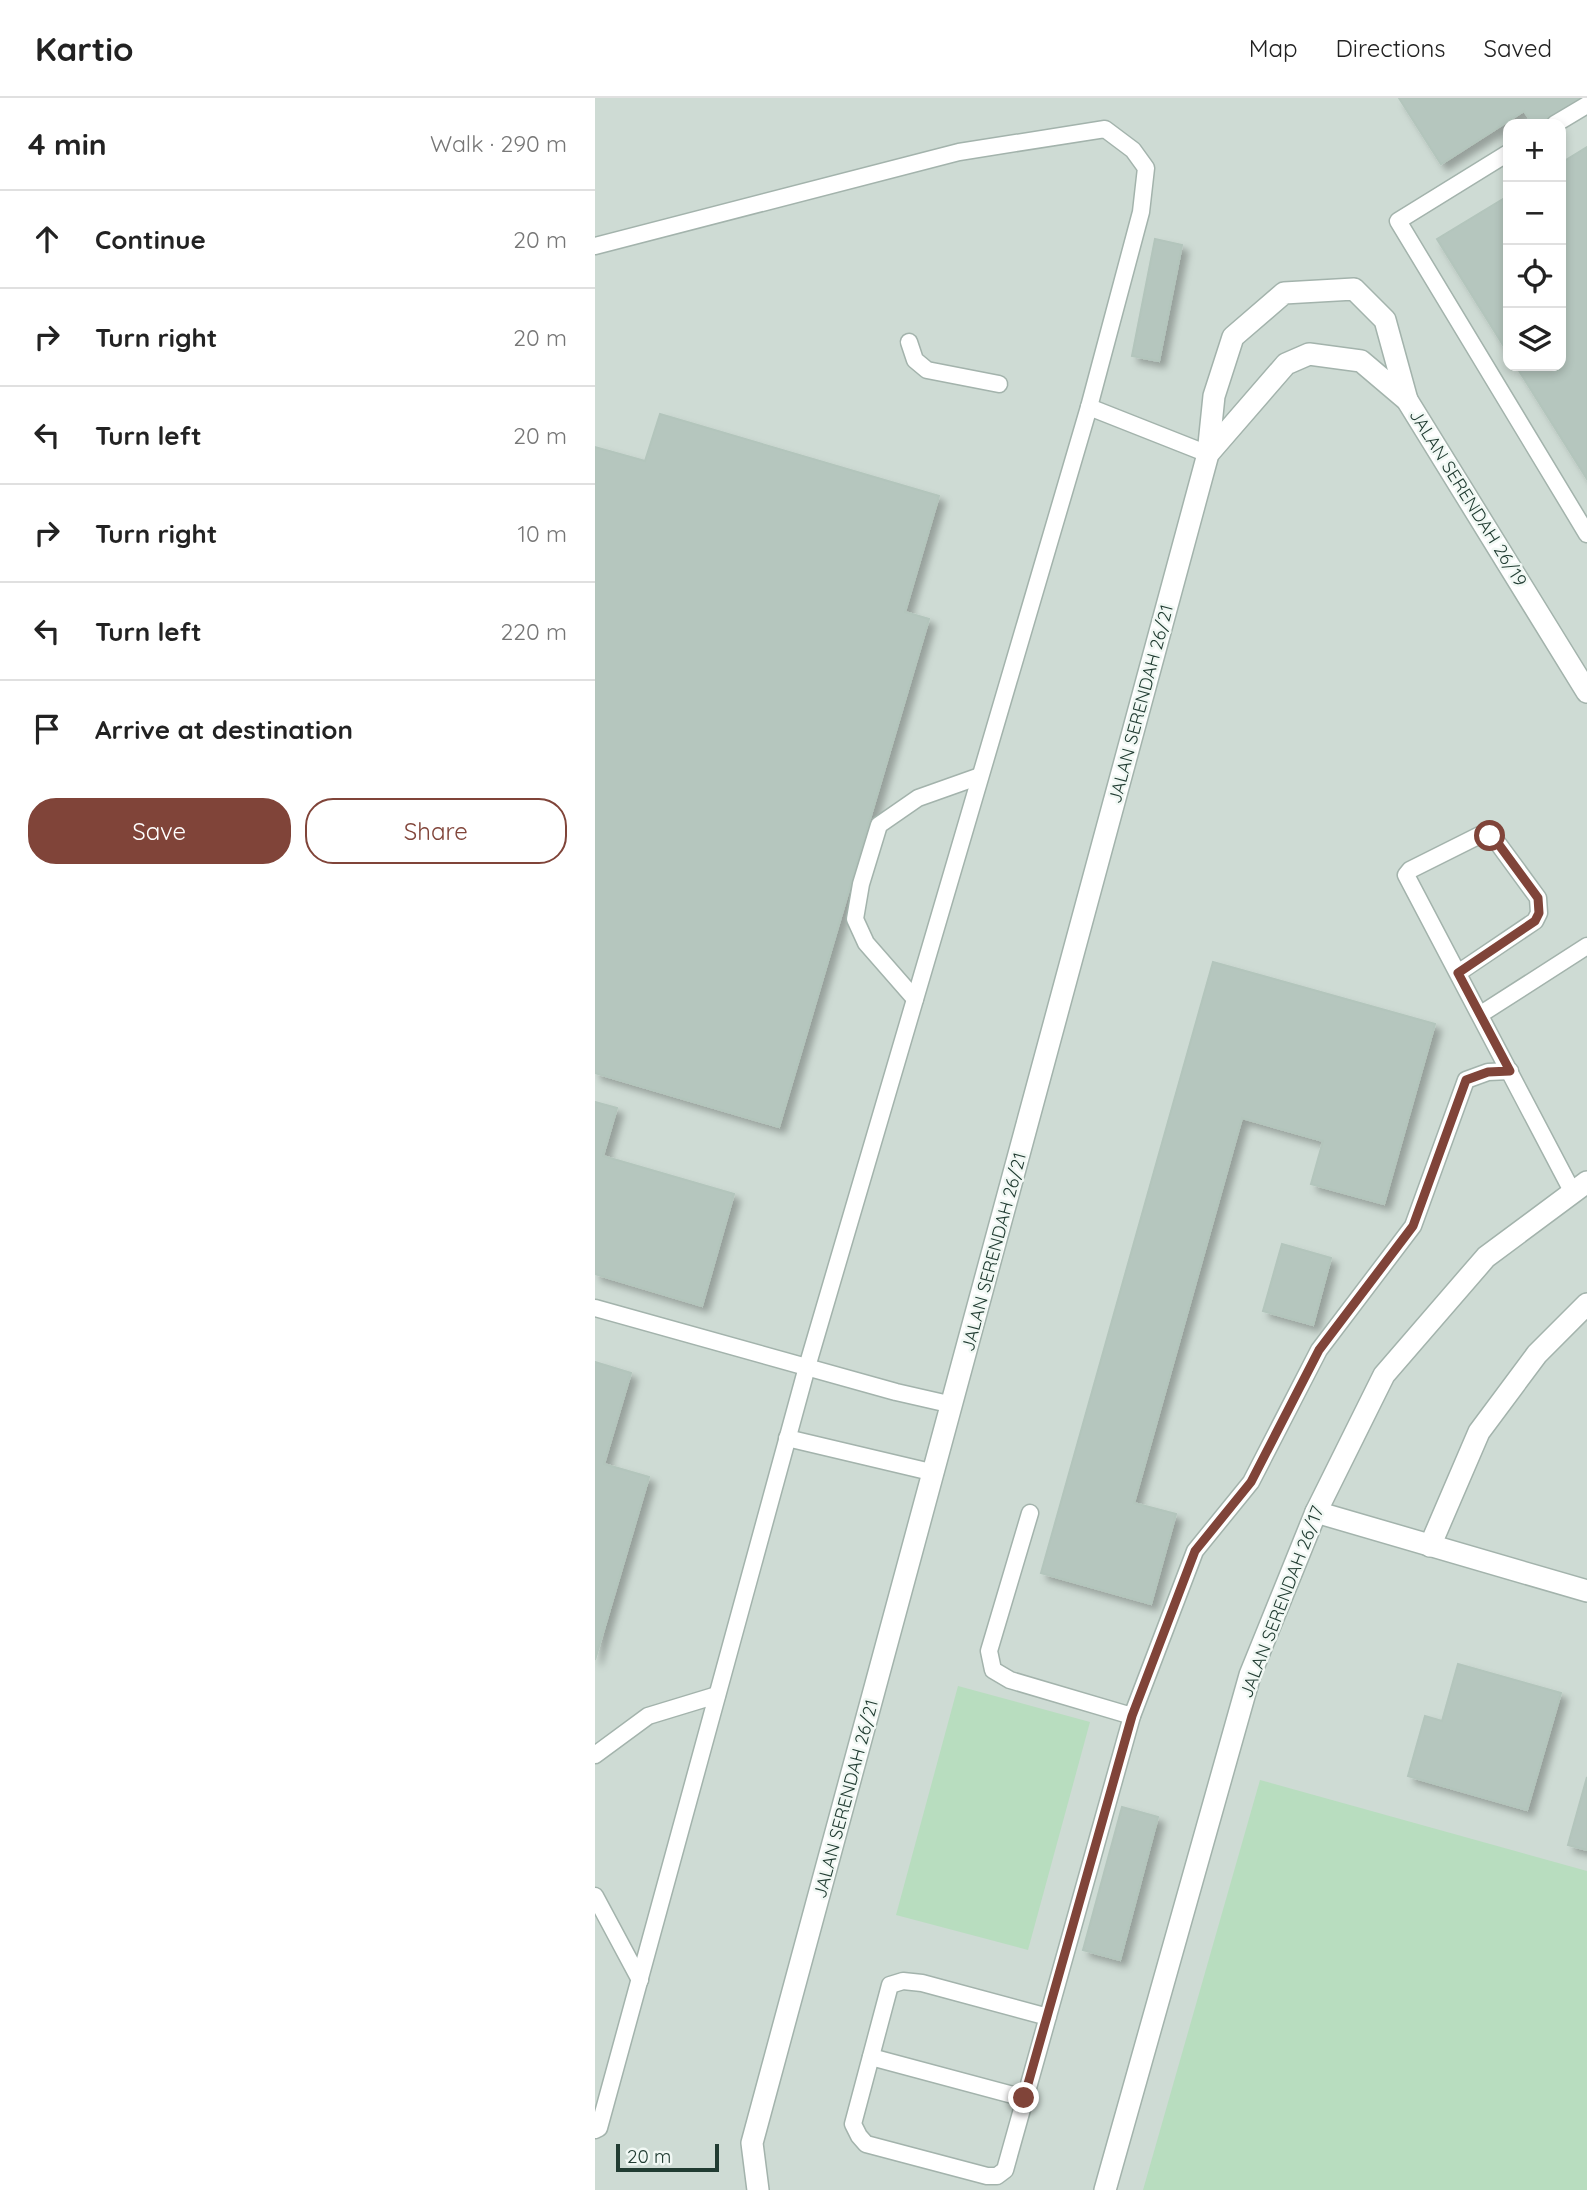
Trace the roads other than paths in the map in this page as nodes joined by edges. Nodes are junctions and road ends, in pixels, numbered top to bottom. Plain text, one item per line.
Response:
1 (1587, 105) edge
2 (1563, 119) edge
3 (1503, 156) edge
4 (595, 246) edge
5 (909, 342) dead end
6 (1309, 354) joint
7 (999, 384) dead end
8 (1407, 400) junction
9 (1089, 407) junction
10 (1208, 454) junction
11 (1587, 534) edge
12 (1587, 692) edge
13 (980, 776) junction
14 (1587, 946) edge
15 (1458, 973) junction
16 (915, 999) junction
17 (1481, 1014) junction
18 (1510, 1071) junction
19 (1580, 1186) edge
20 (1587, 1304) edge
21 (595, 1308) edge
22 (807, 1367) junction
23 (953, 1405) junction
24 (787, 1438) junction
25 (935, 1473) junction
26 (1316, 1512) junction
27 (1030, 1513) dead end
28 (1430, 1546) junction
29 (1587, 1591) edge
30 (717, 1695) junction
31 (1132, 1716) junction
32 (595, 1755) edge
33 (595, 1896) edge
34 (639, 1980) junction
35 (1048, 2017) junction
36 (871, 2057) junction
37 (1024, 2098) junction
38 (595, 2130) edge
39 (758, 2190) edge
40 (1105, 2190) edge

1 - 2 lane
3 - 11 lane
4 - 9 lane
5 - 7 lane
6 - 8 street, JALAN SERENDAH 26/19
6 - 10 street, JALAN SERENDAH 26/21
8 - 10 street
8 - 12 street, JALAN SERENDAH 26/19
9 - 10 lane
9 - 13 lane
10 - 23 street, JALAN SERENDAH 26/21
13 - 16 lane
13 - 16 lane
14 - 17 lane
15 - 15 lane
15 - 17 lane
16 - 22 lane
17 - 18 lane
18 - 19 lane
18 - 31 lane
19 - 26 street, JALAN SERENDAH 26/17
20 - 28 street
21 - 22 lane
22 - 23 lane
22 - 24 lane
23 - 25 street, JALAN SERENDAH 26/21
24 - 25 lane
24 - 30 lane
25 - 39 street, JALAN SERENDAH 26/21
26 - 28 street
26 - 40 street, JALAN SERENDAH 26/17
27 - 31 lane
28 - 29 street
30 - 32 lane
30 - 34 lane
31 - 35 lane
33 - 34 lane
34 - 38 lane
35 - 36 lane
35 - 37 lane
36 - 37 lane
36 - 37 lane

